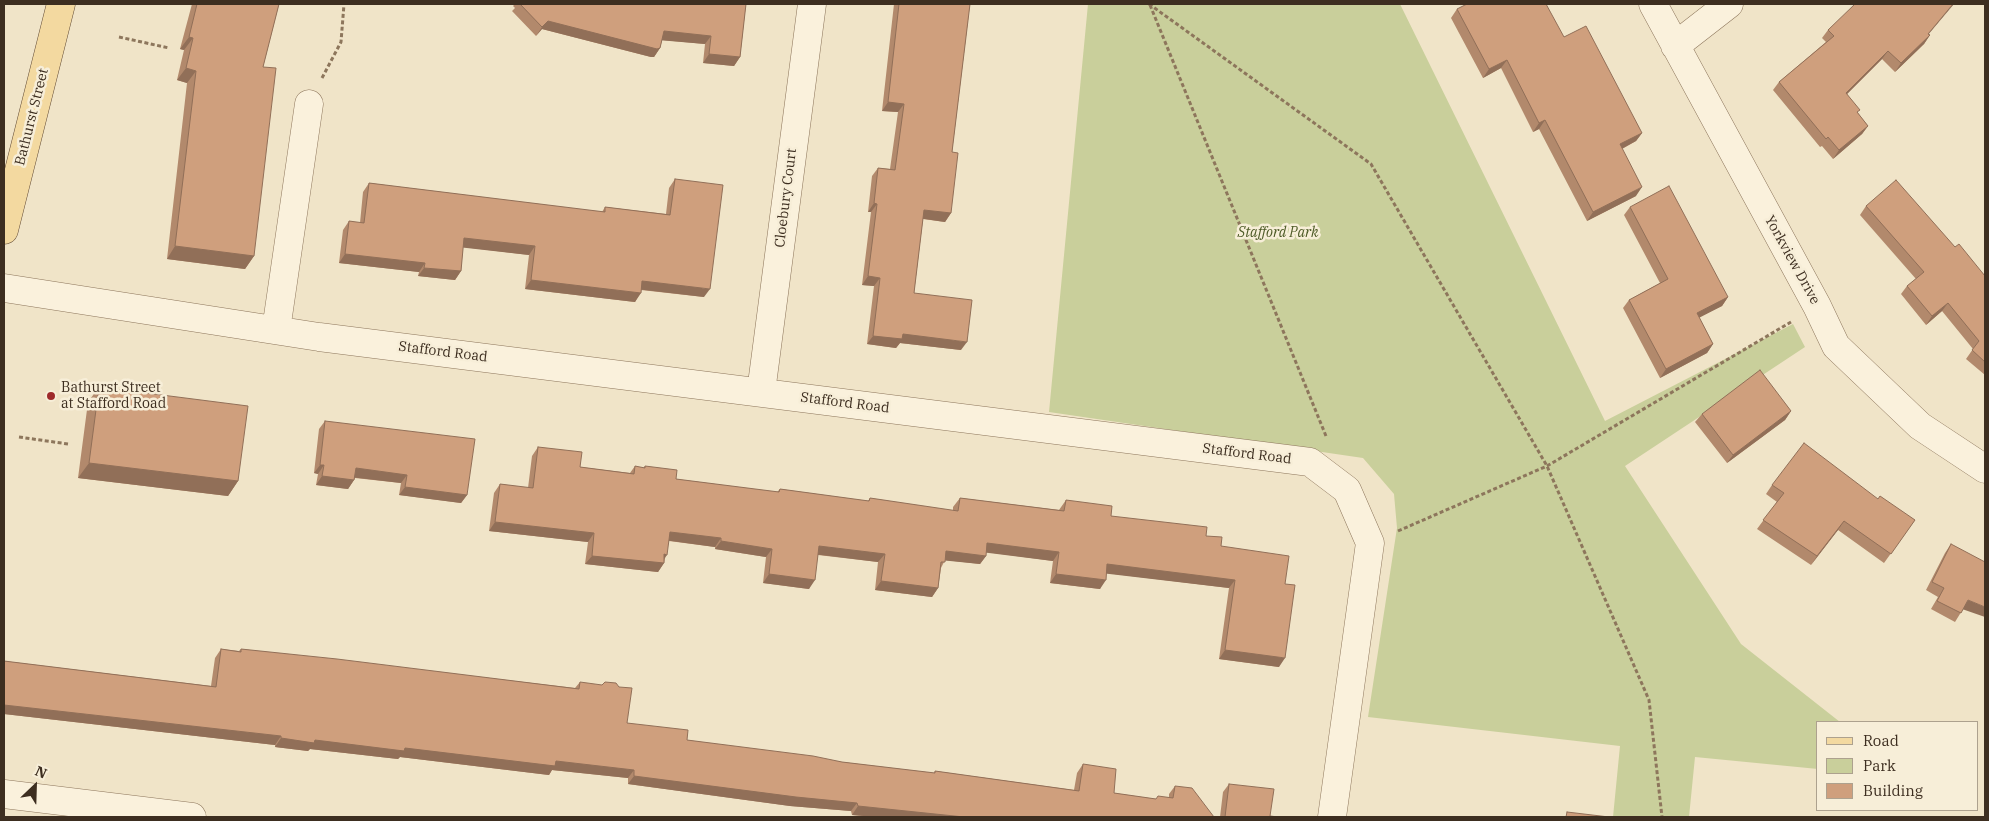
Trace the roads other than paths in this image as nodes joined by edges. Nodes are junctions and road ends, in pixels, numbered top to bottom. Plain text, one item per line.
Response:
1 (61, 4) edge
2 (812, 4) edge
3 (1653, 4) edge
4 (1729, 4) edge
5 (1675, 46) junction
6 (309, 104) road end
7 (4, 230) edge
8 (4, 288) edge
9 (276, 330) junction
10 (761, 392) junction
11 (1985, 469) edge
12 (4, 794) edge
13 (192, 817) edge
14 (1332, 817) edge

1 - 7 main road, Bathurst Street
2 - 10 street, Cloebury Court
3 - 5 street, Yorkview Drive
4 - 5 street
5 - 11 street, Yorkview Drive
6 - 9 street
8 - 9 street, Stafford Road
9 - 10 street, Stafford Road
10 - 14 street, Stafford Road
12 - 13 street

